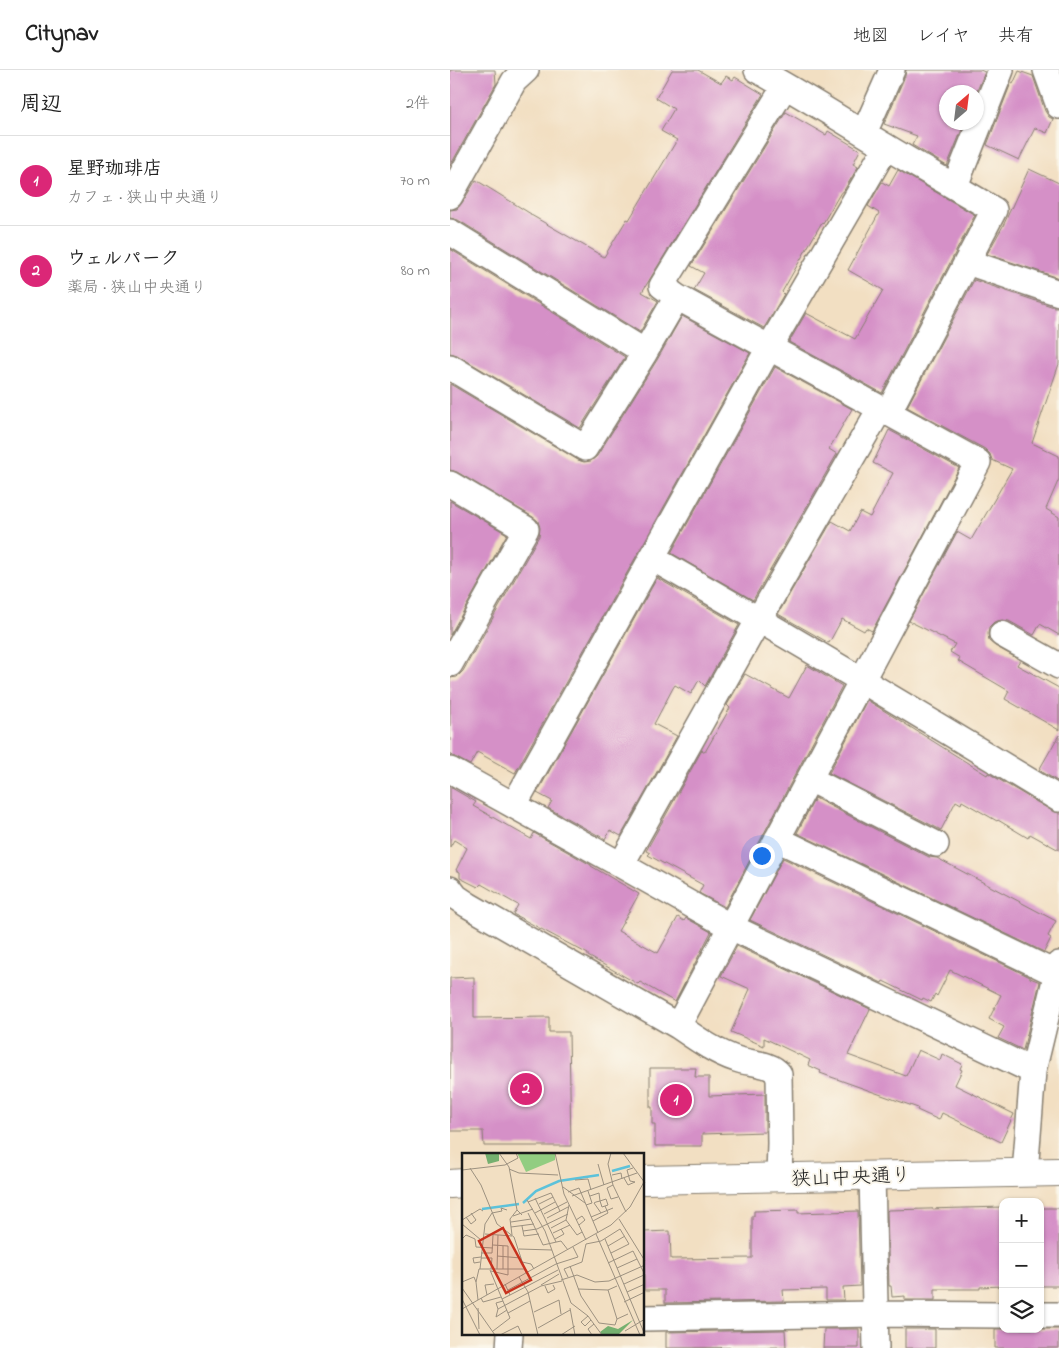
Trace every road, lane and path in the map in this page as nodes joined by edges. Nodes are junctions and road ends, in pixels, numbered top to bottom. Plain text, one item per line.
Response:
1 (892, 70) edge
2 (1001, 70) edge
3 (1046, 70) edge
4 (517, 74) edge
5 (774, 76) edge
6 (1059, 106) edge
7 (864, 133) junction
8 (886, 147) junction
9 (955, 186) junction
10 (450, 196) edge
11 (450, 232) edge
12 (967, 262) junction
13 (1059, 293) edge
14 (677, 297) junction
15 (769, 348) junction
16 (646, 352) junction
17 (450, 367) edge
18 (884, 411) junction
19 (450, 484) edge
20 (652, 558) junction
21 (759, 619) junction
22 (1002, 634) dead end
23 (450, 664) edge
24 (1059, 666) edge
25 (861, 679) junction
26 (450, 770) edge
27 (810, 779) junction
28 (1059, 799) edge
29 (514, 805) junction
30 (777, 839) junction
31 (936, 844) dead end
32 (622, 865) junction
33 (450, 889) edge
34 (731, 927) junction
35 (1058, 969) edge
36 (678, 1026) junction
37 (1032, 1071) junction
38 (1059, 1172) edge
39 (1025, 1173) junction
40 (872, 1175) junction
41 (779, 1178) junction
42 (645, 1180) edge
43 (876, 1314) junction
44 (999, 1315) edge
45 (1044, 1315) edge
46 (1059, 1315) edge
47 (645, 1318) edge
48 (876, 1348) edge

1 - 7 street
2 - 9 street
3 - 6 street
4 - 10 street
5 - 7 street
5 - 14 street
7 - 8 street
8 - 9 street
8 - 15 street
9 - 12 street
11 - 16 street
12 - 13 street
12 - 18 street
14 - 15 street
14 - 16 street
15 - 18 street
15 - 20 street
16 - 17 street
18 - 21 street
18 - 25 street
19 - 23 street
20 - 21 street
20 - 29 street
21 - 25 street
21 - 32 street
22 - 24 street
25 - 27 street
25 - 28 street
26 - 29 street
27 - 30 street
27 - 31 street
29 - 32 street
30 - 34 street
30 - 35 street
32 - 34 street
33 - 36 street
34 - 36 street
34 - 37 street
35 - 37 street
36 - 41 street
37 - 39 street
38 - 39 street, 狭山中央通り
39 - 40 street, 狭山中央通り
40 - 41 street, 狭山中央通り
40 - 43 street
41 - 42 street, 狭山中央通り
43 - 44 street
43 - 47 street
43 - 48 street
45 - 46 street

